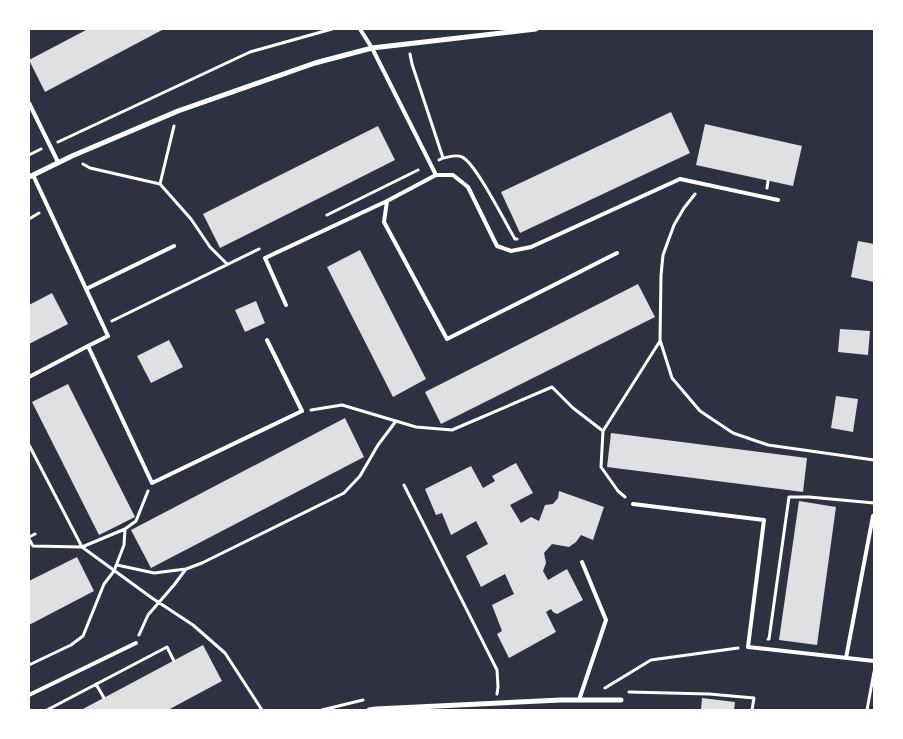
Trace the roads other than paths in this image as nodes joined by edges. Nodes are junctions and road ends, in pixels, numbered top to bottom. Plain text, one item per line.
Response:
1 (360, 29) edge
2 (536, 29) edge
3 (372, 48) junction
4 (29, 103) edge
5 (58, 162) junction
6 (436, 175) junction
7 (31, 176) edge
8 (778, 200) dead end
9 (387, 201) junction
10 (174, 246) dead end
11 (616, 253) dead end
12 (86, 289) junction
13 (286, 305) dead end
14 (266, 340) dead end
15 (88, 346) junction
16 (29, 377) edge
17 (633, 504) road end
18 (873, 516) dead end
19 (582, 562) dead end
20 (136, 643) road end
21 (846, 658) junction
22 (874, 661) edge
23 (29, 695) edge
24 (580, 700) junction
25 (621, 700) dead end
26 (369, 710) edge

1 - 3 lane
2 - 3 street
3 - 5 street
3 - 6 lane
4 - 5 lane
5 - 7 street
6 - 8 lane
6 - 9 lane
7 - 12 lane
9 - 11 lane
9 - 13 lane
10 - 12 lane
12 - 15 lane
14 - 15 lane
15 - 16 lane
17 - 21 lane
18 - 21 lane
19 - 24 lane
20 - 23 lane
21 - 22 lane
24 - 25 street
24 - 26 street

